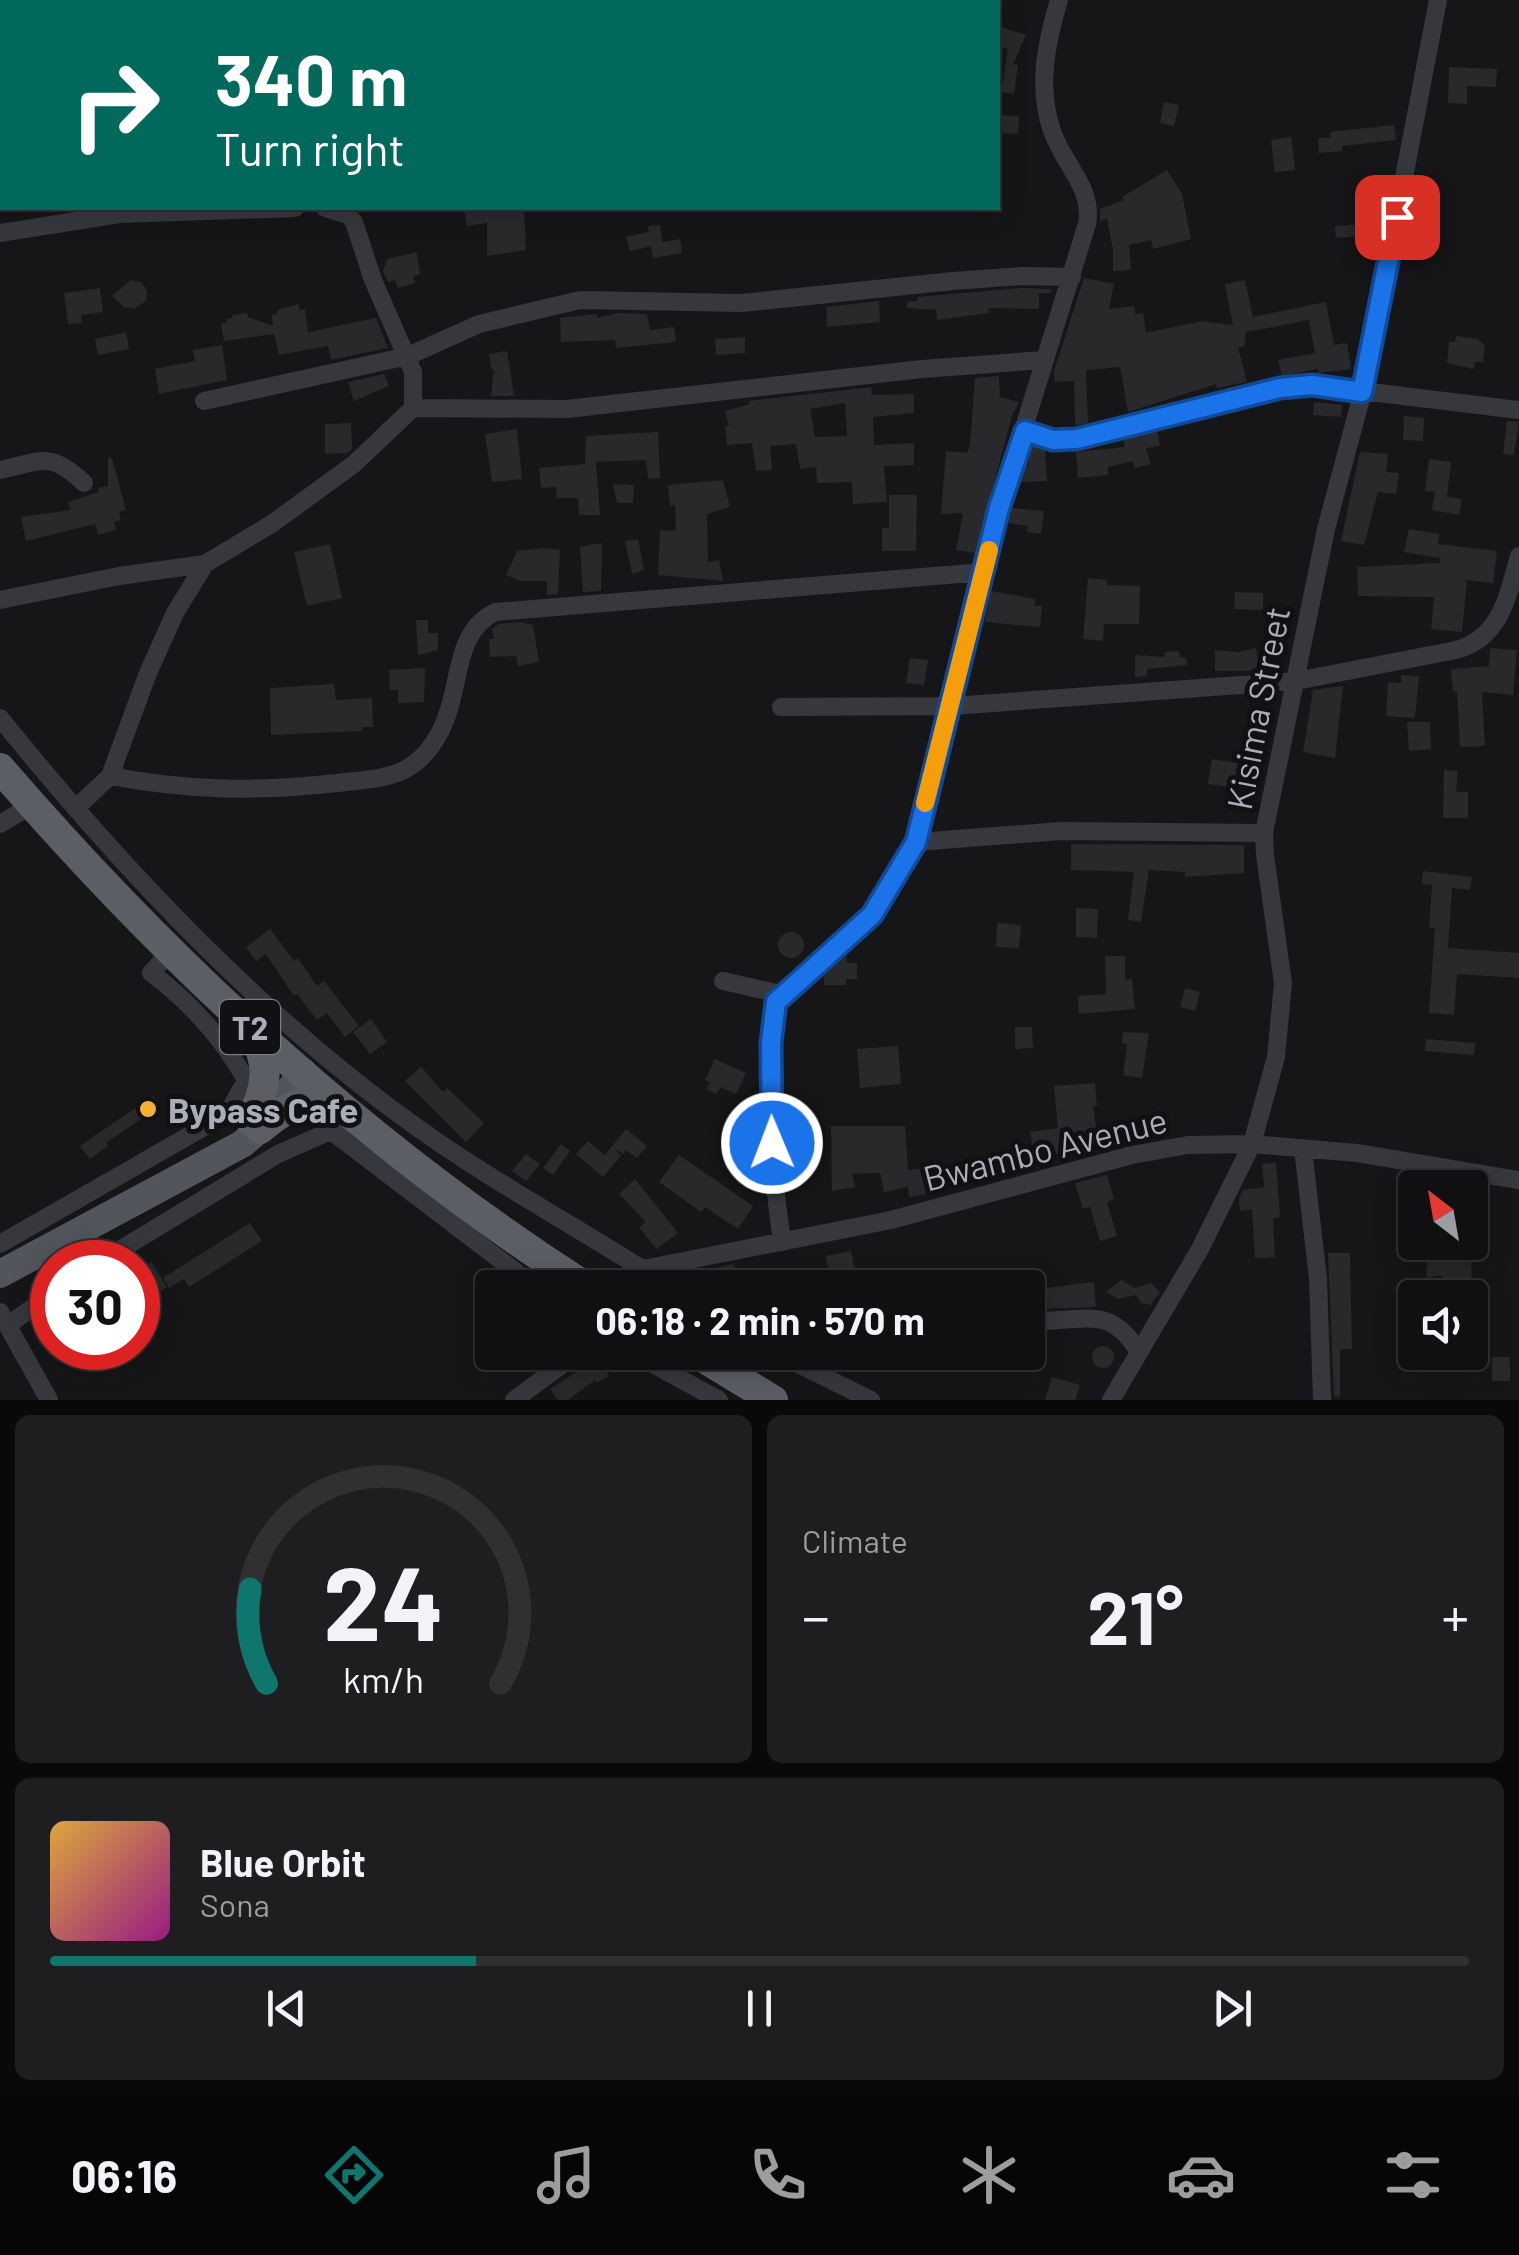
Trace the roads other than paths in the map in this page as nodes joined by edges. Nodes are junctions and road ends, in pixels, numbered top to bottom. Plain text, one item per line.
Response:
1 (1059, 0) edge
2 (1438, 0) edge
3 (236, 210) edge
4 (333, 210) edge
5 (0, 232) edge
6 (1072, 276) junction
7 (408, 356) junction
8 (1044, 360) junction
9 (1362, 392) junction
10 (204, 400) dead end
11 (413, 408) junction
12 (1519, 410) edge
13 (1025, 431) junction
14 (0, 470) edge
15 (84, 483) dead end
16 (1519, 556) edge
17 (205, 564) junction
18 (983, 572) junction
19 (0, 600) edge
20 (1296, 681) junction
21 (952, 706) junction
22 (781, 707) dead end
23 (0, 718) edge
24 (0, 768) edge
25 (110, 776) junction
26 (32, 806) junction
27 (76, 808) junction
28 (0, 824) edge
29 (1264, 833) junction
30 (916, 842) junction
31 (171, 951) junction
32 (723, 981) dead end
33 (781, 994) junction
34 (248, 1025) junction
35 (298, 1067) junction
36 (347, 1121) junction
37 (256, 1125) junction
38 (1252, 1144) junction
39 (1303, 1149) junction
40 (1519, 1180) edge
41 (136, 1240) edge
42 (782, 1242) junction
43 (0, 1244) edge
44 (643, 1269) joint
45 (516, 1270) edge
46 (562, 1270) edge
47 (0, 1274) edge
48 (30, 1305) edge
49 (4, 1318) edge
50 (1045, 1322) edge
51 (1138, 1350) junction
52 (555, 1370) edge
53 (664, 1370) edge
54 (724, 1370) edge
55 (810, 1370) edge
56 (49, 1400) edge
57 (514, 1400) edge
58 (719, 1400) edge
59 (773, 1400) edge
60 (871, 1400) edge
61 (1111, 1400) edge
62 (1322, 1400) edge

1 - 6 street
2 - 9 street, Kisima Street
3 - 5 street
4 - 7 street
6 - 7 street
6 - 8 street
7 - 10 street
7 - 11 street
8 - 11 street
8 - 13 street
9 - 12 street
9 - 13 street
9 - 20 street, Kisima Street
11 - 17 street
13 - 18 street
14 - 15 street
16 - 20 street
17 - 19 street
17 - 25 street
18 - 21 street
18 - 25 street
20 - 21 street
20 - 29 street, Kisima Street
21 - 22 street
21 - 30 street
23 - 27 street
24 - 26 highway, T2
25 - 27 street
26 - 28 street
26 - 31 highway, T2
27 - 44 street
29 - 30 street
29 - 38 street, Kisima Street
30 - 33 street
31 - 34 highway, T2
31 - 43 street
32 - 33 street
33 - 42 street
34 - 35 highway, T2
34 - 37 highway
35 - 36 highway, T2
35 - 37 main road
36 - 37 highway
36 - 41 street
36 - 45 street
36 - 46 highway, T2
37 - 47 main road
38 - 39 street, Bwambo Avenue
38 - 42 street, Bwambo Avenue
38 - 51 street, Kisima Street
39 - 40 street, Bwambo Avenue
39 - 62 street
42 - 44 street, Bwambo Avenue
48 - 49 street
49 - 56 street
50 - 51 street
51 - 61 street, Kisima Street
52 - 57 street
53 - 58 street
54 - 59 highway
55 - 60 street

